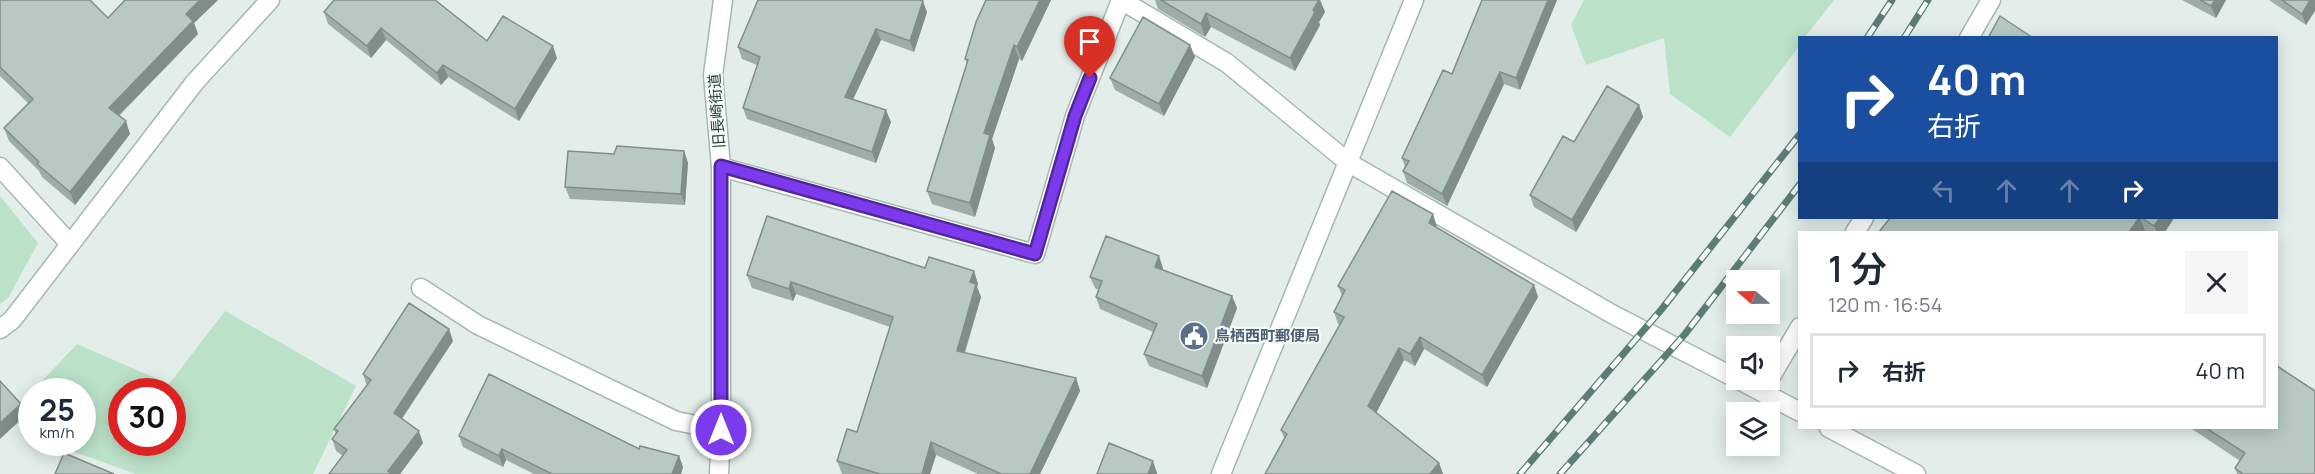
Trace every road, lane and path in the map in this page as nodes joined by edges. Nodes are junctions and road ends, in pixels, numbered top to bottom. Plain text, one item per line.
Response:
1 (270, 0) edge
2 (723, 0) edge
3 (1121, 0) edge
4 (1414, 0) edge
5 (1991, 0) edge
6 (1970, 36) edge
7 (1349, 163) junction
8 (721, 166) junction
9 (0, 167) edge
10 (70, 244) junction
11 (421, 288) dead end
12 (0, 329) edge
13 (1798, 330) edge
14 (1780, 361) edge
15 (1726, 373) edge
16 (1775, 390) edge
17 (1798, 410) edge
18 (1831, 429) edge
19 (721, 430) junction
20 (719, 474) edge
21 (1221, 474) edge
22 (1917, 474) edge

1 - 10 street
2 - 8 street, 旧長崎街道
3 - 7 street
3 - 8 street
4 - 7 street
5 - 6 street
7 - 15 street
7 - 21 street
8 - 19 street, 旧長崎街道
9 - 10 street
10 - 12 street
11 - 19 street
13 - 14 street
16 - 17 street
18 - 22 street
19 - 20 street, 旧長崎街道

